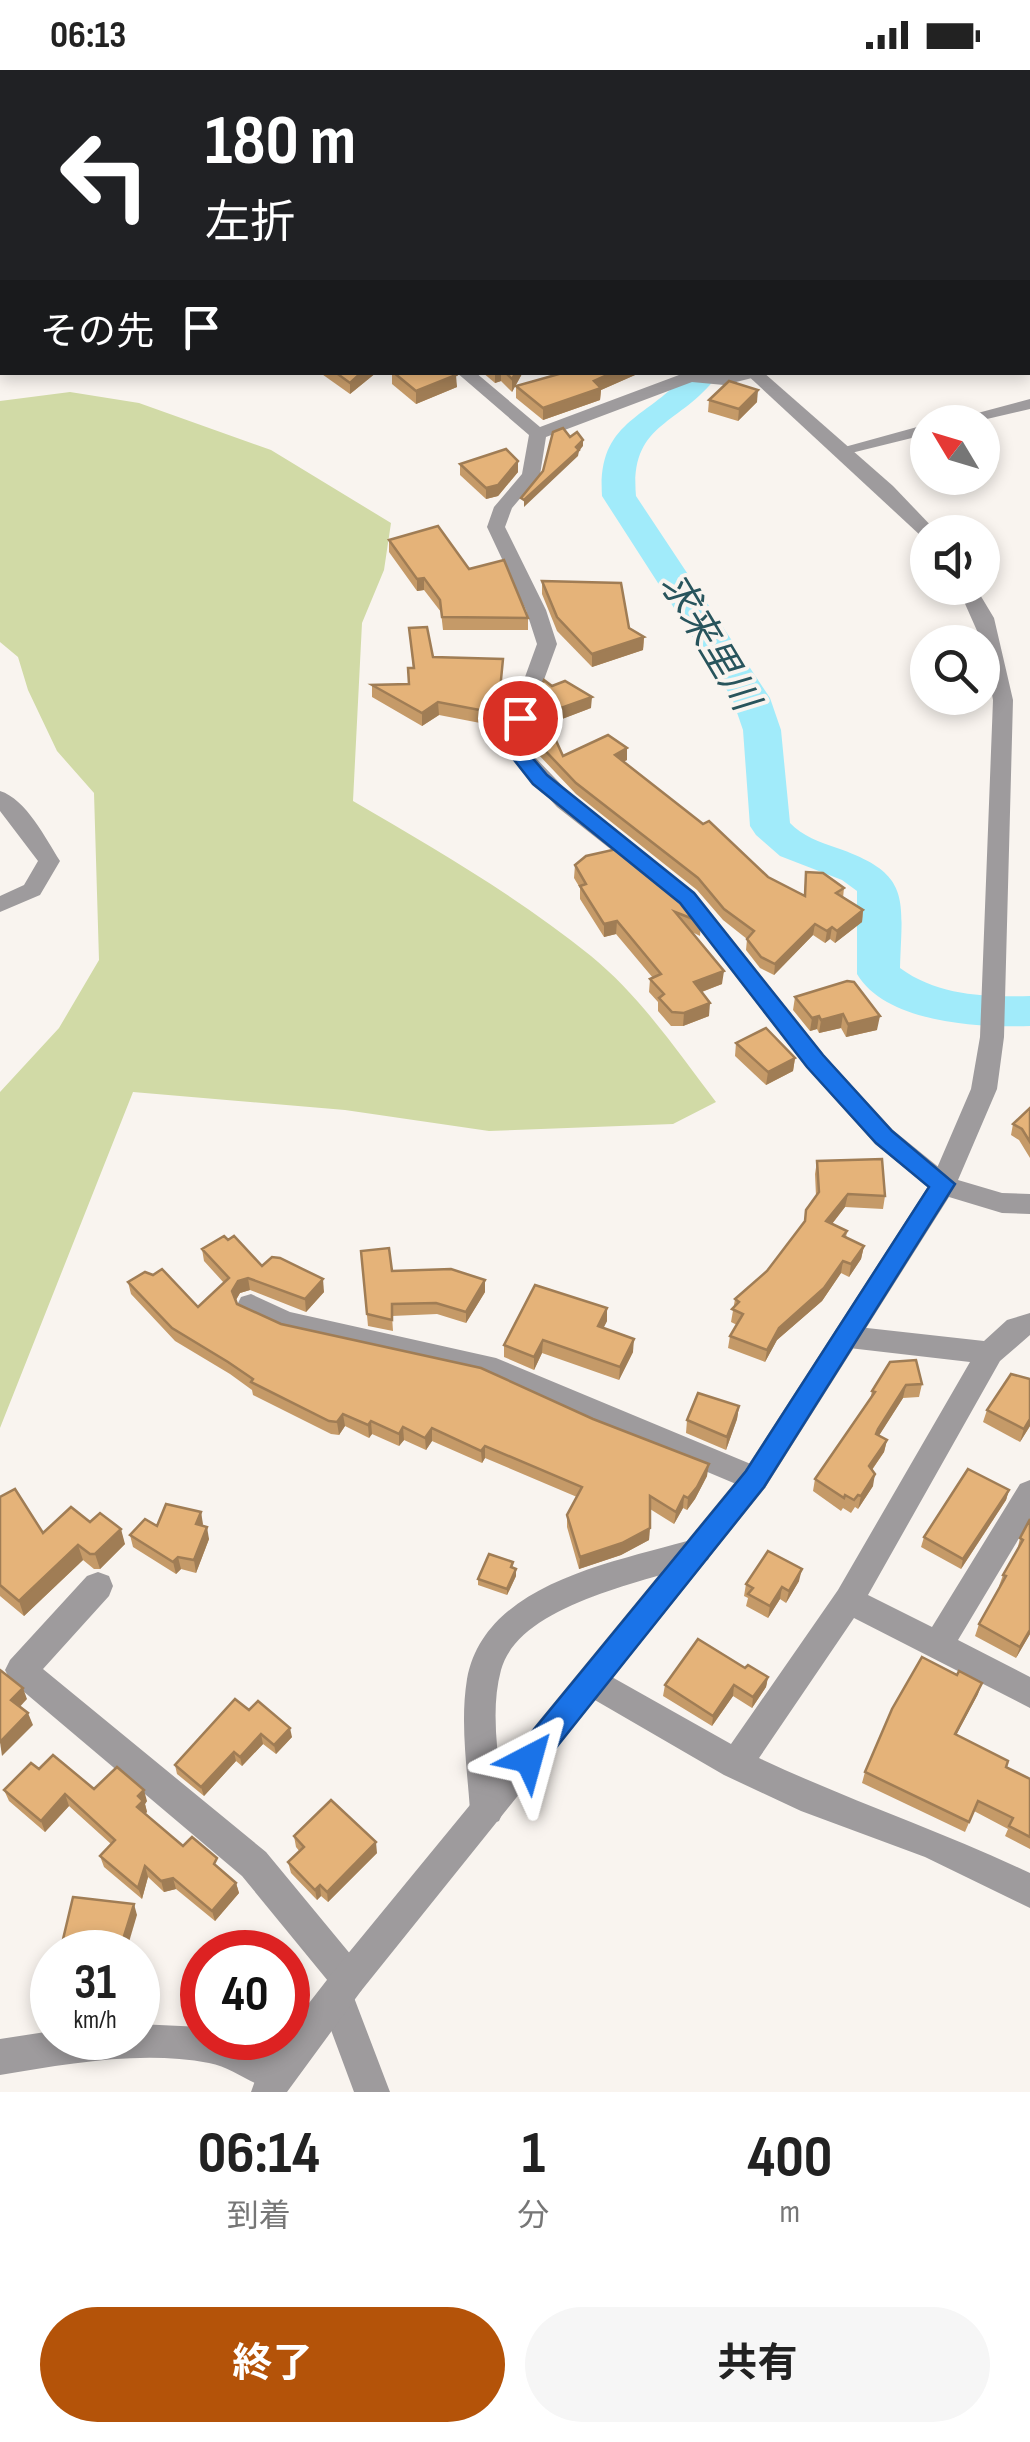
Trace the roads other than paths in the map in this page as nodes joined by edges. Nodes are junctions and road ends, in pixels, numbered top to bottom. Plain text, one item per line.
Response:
1 (468, 375) edge
2 (748, 375) edge
3 (754, 375) edge
4 (1030, 404) edge
5 (1000, 411) edge
6 (910, 433) edge
7 (538, 434) junction
8 (838, 451) junction
9 (911, 515) edge
10 (977, 605) edge
11 (0, 798) edge
12 (0, 904) edge
13 (943, 1184) junction
14 (1030, 1204) edge
15 (251, 1305) edge
16 (1030, 1324) edge
17 (848, 1337) junction
18 (990, 1353) junction
19 (755, 1479) junction
20 (1030, 1493) edge
21 (697, 1551) junction
22 (98, 1586) dead end
23 (849, 1600) junction
24 (937, 1647) junction
25 (592, 1682) junction
26 (1030, 1693) edge
27 (736, 1764) junction
28 (487, 1810) junction
29 (1030, 1892) edge
30 (342, 1987) junction
31 (0, 2057) edge
32 (272, 2084) edge
33 (372, 2092) edge

1 - 7 street
2 - 7 street
3 - 8 street
4 - 5 street
6 - 8 street
7 - 13 street
8 - 9 street
10 - 13 street
11 - 12 street
13 - 14 street
13 - 17 street
15 - 19 street
16 - 18 street
17 - 18 street
17 - 19 street
18 - 23 street
19 - 21 street
20 - 24 street
21 - 25 street
21 - 28 street
22 - 30 street
23 - 24 street
23 - 27 street
24 - 26 street
25 - 27 street
25 - 28 street
27 - 29 street
28 - 30 street
30 - 32 street
30 - 33 street
31 - 32 street

